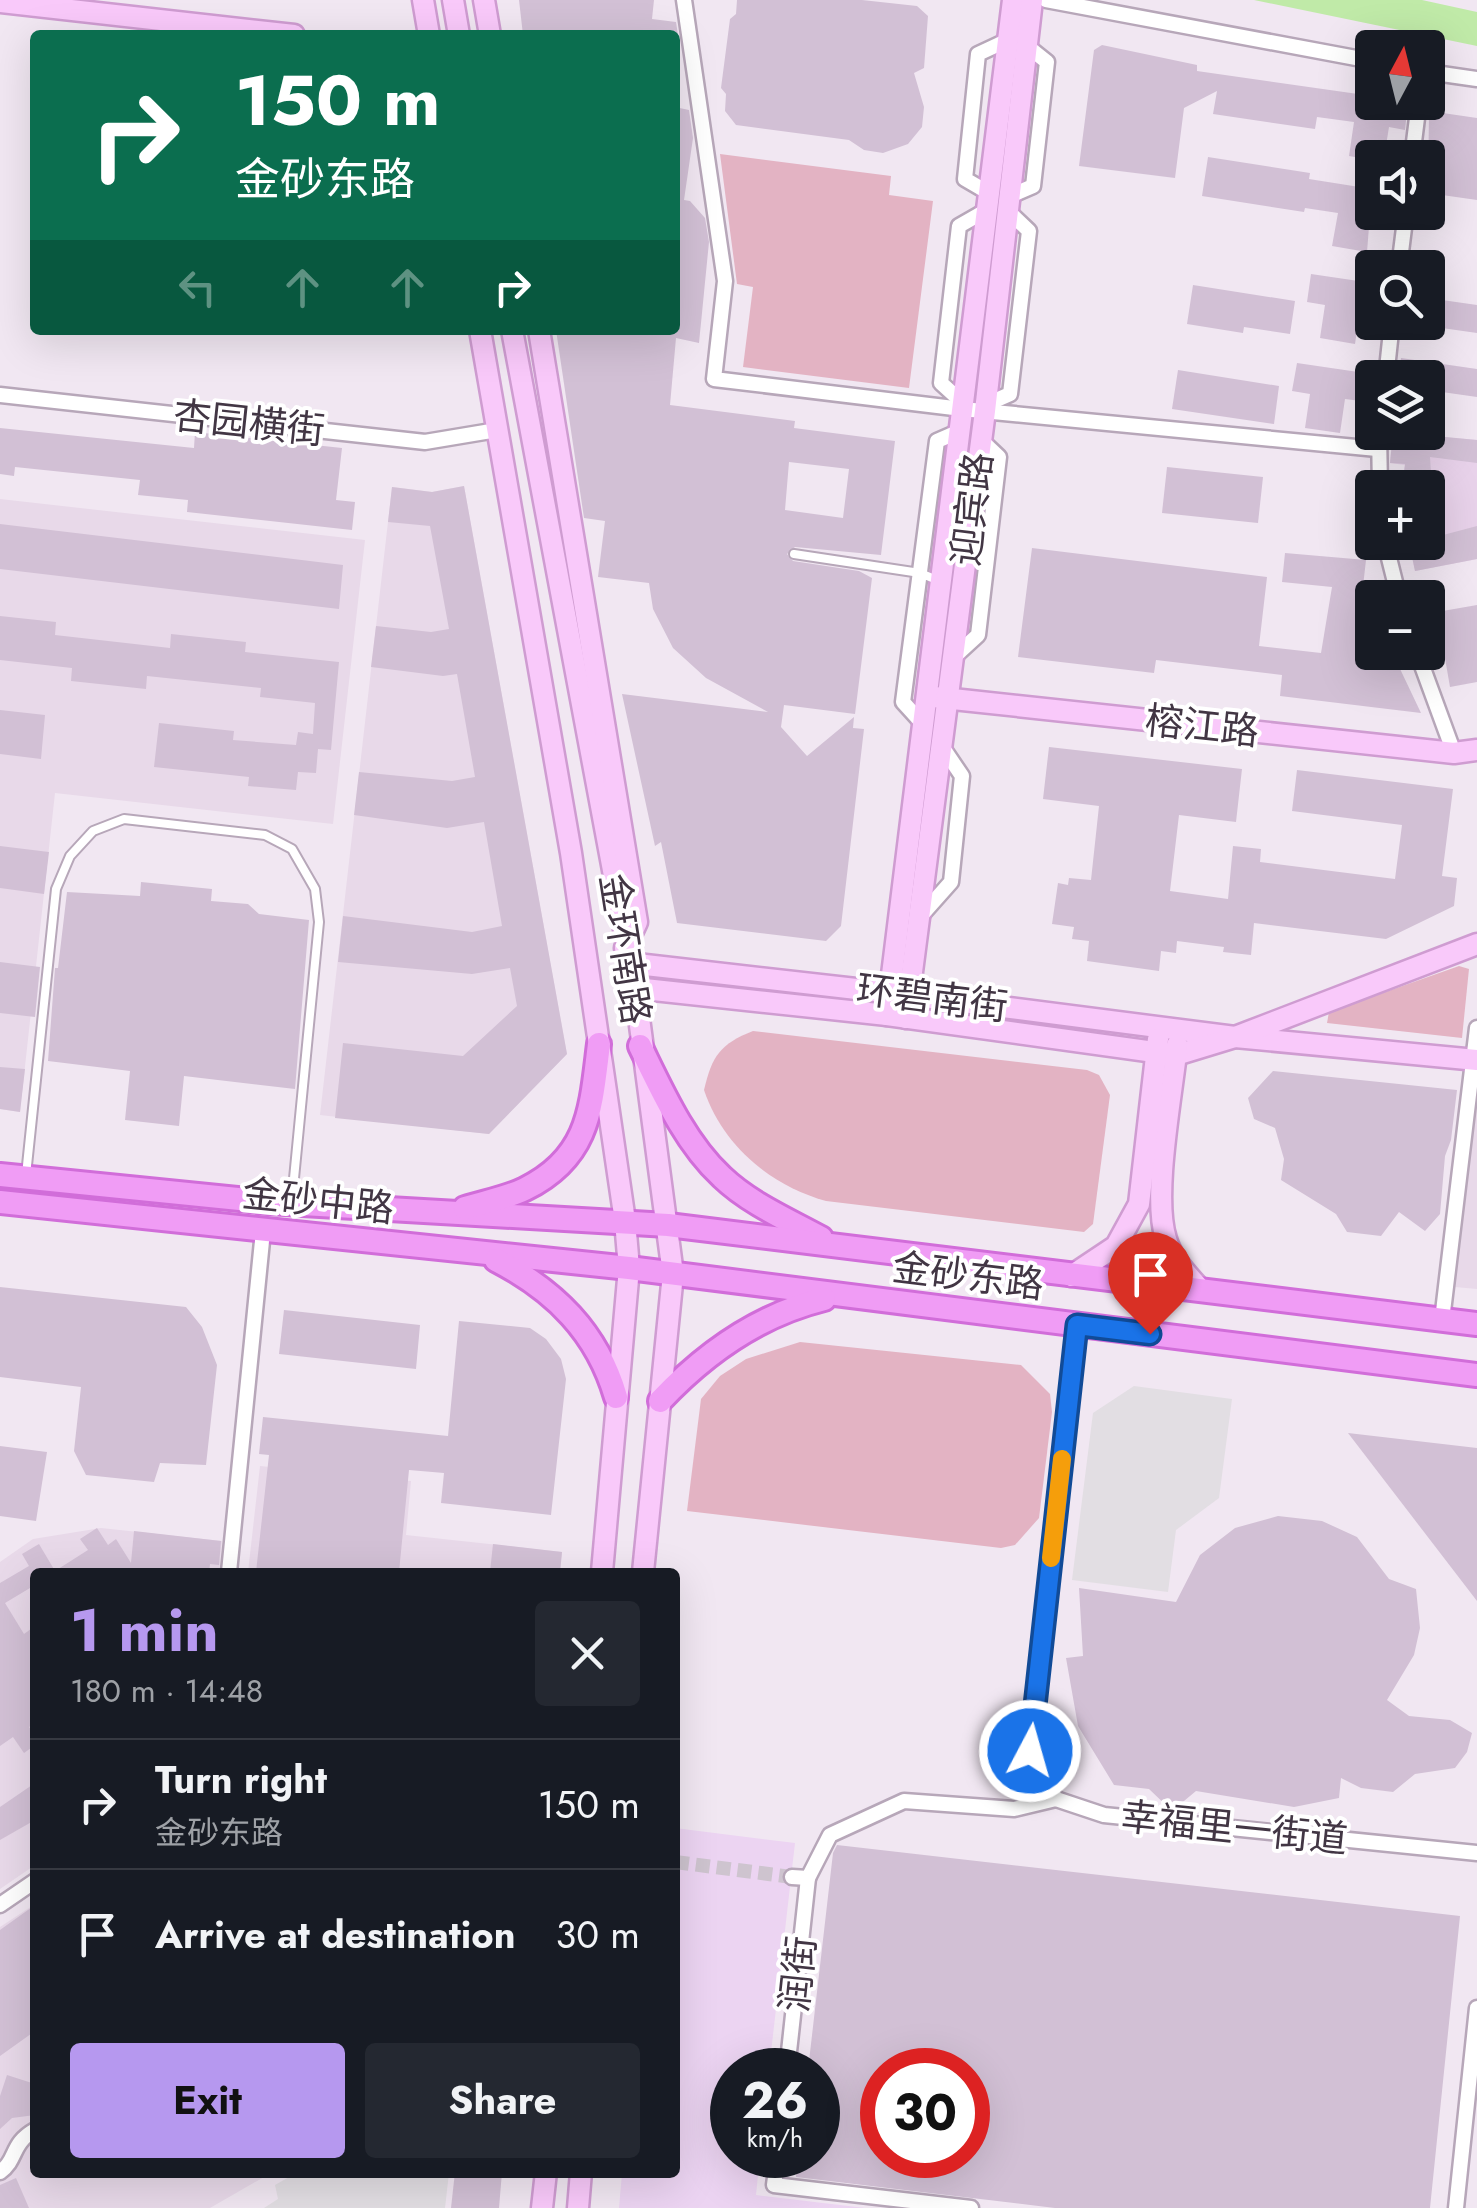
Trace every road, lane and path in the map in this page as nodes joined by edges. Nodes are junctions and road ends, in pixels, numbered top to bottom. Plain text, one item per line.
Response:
1 (423, 0) edge
2 (453, 0) edge
3 (484, 0) edge
4 (684, 0) edge
5 (1013, 0) edge
6 (1032, 0) edge
7 (1046, 0) edge
8 (0, 2) edge
9 (249, 30) edge
10 (428, 30) edge
11 (457, 30) edge
12 (489, 30) edge
13 (1018, 43) junction
14 (1355, 58) edge
15 (1445, 75) edge
16 (1477, 80) edge
17 (1043, 95) junction
18 (1019, 112) junction
19 (998, 202) junction
20 (481, 335) edge
21 (513, 335) edge
22 (539, 335) edge
23 (0, 395) edge
24 (963, 407) junction
25 (985, 408) junction
26 (497, 430) junction
27 (960, 432) junction
28 (1355, 447) edge
29 (794, 554) dead end
30 (920, 573) junction
31 (941, 582) junction
32 (1424, 670) edge
33 (937, 697) junction
34 (923, 724) junction
35 (1477, 750) edge
36 (1454, 753) junction
37 (1477, 944) edge
38 (626, 955) junction
39 (634, 988) junction
40 (900, 994) junction
41 (897, 1017) junction
42 (1169, 1028) junction
43 (1477, 1028) edge
44 (1235, 1038) junction
45 (599, 1044) junction
46 (640, 1046) junction
47 (1166, 1054) junction
48 (1475, 1060) edge
49 (0, 1175) edge
50 (26, 1178) junction
51 (0, 1202) edge
52 (292, 1204) junction
53 (448, 1213) junction
54 (625, 1222) junction
55 (668, 1224) junction
56 (264, 1231) junction
57 (833, 1244) junction
58 (484, 1253) junction
59 (628, 1268) junction
60 (673, 1274) junction
61 (1071, 1276) junction
62 (1201, 1290) junction
63 (840, 1295) junction
64 (1442, 1320) junction
65 (1477, 1324) edge
66 (1077, 1325) junction
67 (1477, 1375) edge
68 (616, 1397) junction
69 (660, 1401) junction
70 (229, 1568) edge
71 (602, 1568) edge
72 (643, 1568) edge
73 (1056, 1799) junction
74 (1477, 1853) edge
75 (792, 1876) tunnel mouth
76 (808, 1878) junction
77 (30, 1884) edge
78 (0, 1905) edge
79 (1477, 2008) edge
80 (789, 2048) edge
81 (30, 2133) edge
82 (0, 2172) edge
83 (545, 2178) edge
84 (580, 2178) edge
85 (775, 2178) edge
86 (542, 2208) edge
87 (578, 2208) edge
88 (971, 2208) edge
89 (1456, 2208) edge

1 - 10 street
2 - 11 street
3 - 12 street
4 - 24 street
5 - 13 street, 迎宾路
6 - 13 street, 迎宾路
7 - 14 street
8 - 9 street
13 - 17 street
13 - 18 street, 迎宾路
13 - 19 street, 迎宾路
15 - 16 street
17 - 18 street
17 - 19 street
18 - 19 street, 迎宾路
19 - 24 street, 迎宾路
19 - 25 street, 迎宾路
20 - 26 street, 金环南路
21 - 38 street, 金环南路
22 - 38 street
23 - 26 street, 杏园横街
24 - 25 street
24 - 27 street, 迎宾路
25 - 28 street
25 - 33 street, 迎宾路
26 - 45 street, 金环南路
27 - 30 street
27 - 31 street, 迎宾路
29 - 30 lane
30 - 31 lane
30 - 34 street
31 - 33 street, 迎宾路
32 - 36 street
33 - 34 street, 迎宾路
33 - 36 street, 榕江路
33 - 40 street, 迎宾路
34 - 40 street, 迎宾路
35 - 36 street, 榕江路
37 - 44 street
38 - 39 street, 金环南路
38 - 40 street, 环碧南街
39 - 41 street, 环碧南街
39 - 46 street, 金环南路
40 - 41 street, 迎宾路
40 - 42 street, 环碧南街
41 - 47 street, 环碧南街
42 - 44 street, 环碧南街
42 - 47 street
43 - 48 street
44 - 47 street, 环碧南街
44 - 48 street, 环碧南街
45 - 53 main road
45 - 54 street, 金环南路
46 - 55 street, 金环南路
46 - 57 main road
47 - 61 street
47 - 62 street
48 - 64 street
49 - 50 main road, 金砂中路
50 - 52 main road, 金砂中路
50 - 52 lane
51 - 56 main road, 金砂中路
52 - 53 main road, 金砂中路
53 - 54 main road, 金砂中路
54 - 55 main road, 金砂中路
54 - 59 street, 金环南路
55 - 57 main road, 金砂东路
55 - 60 street, 金环南路
56 - 58 main road, 金砂中路
56 - 70 street
57 - 61 main road, 金砂东路
58 - 59 main road, 金砂中路
58 - 68 main road
59 - 60 main road, 金砂东路
59 - 68 street, 金环南路
60 - 63 main road, 金砂东路
60 - 69 street, 金环南路
61 - 62 main road, 金砂东路
62 - 64 main road, 金砂东路
63 - 66 main road, 金砂东路
63 - 69 main road
64 - 65 main road, 金砂东路
66 - 67 main road, 金砂东路
66 - 73 street
68 - 71 street, 金环南路
69 - 72 street, 金环南路
73 - 74 street, 幸福里一街道
73 - 76 street
75 - 76 street
76 - 80 street, 润街
77 - 78 street
79 - 89 street
81 - 82 street
83 - 86 street
84 - 87 street
85 - 88 street

